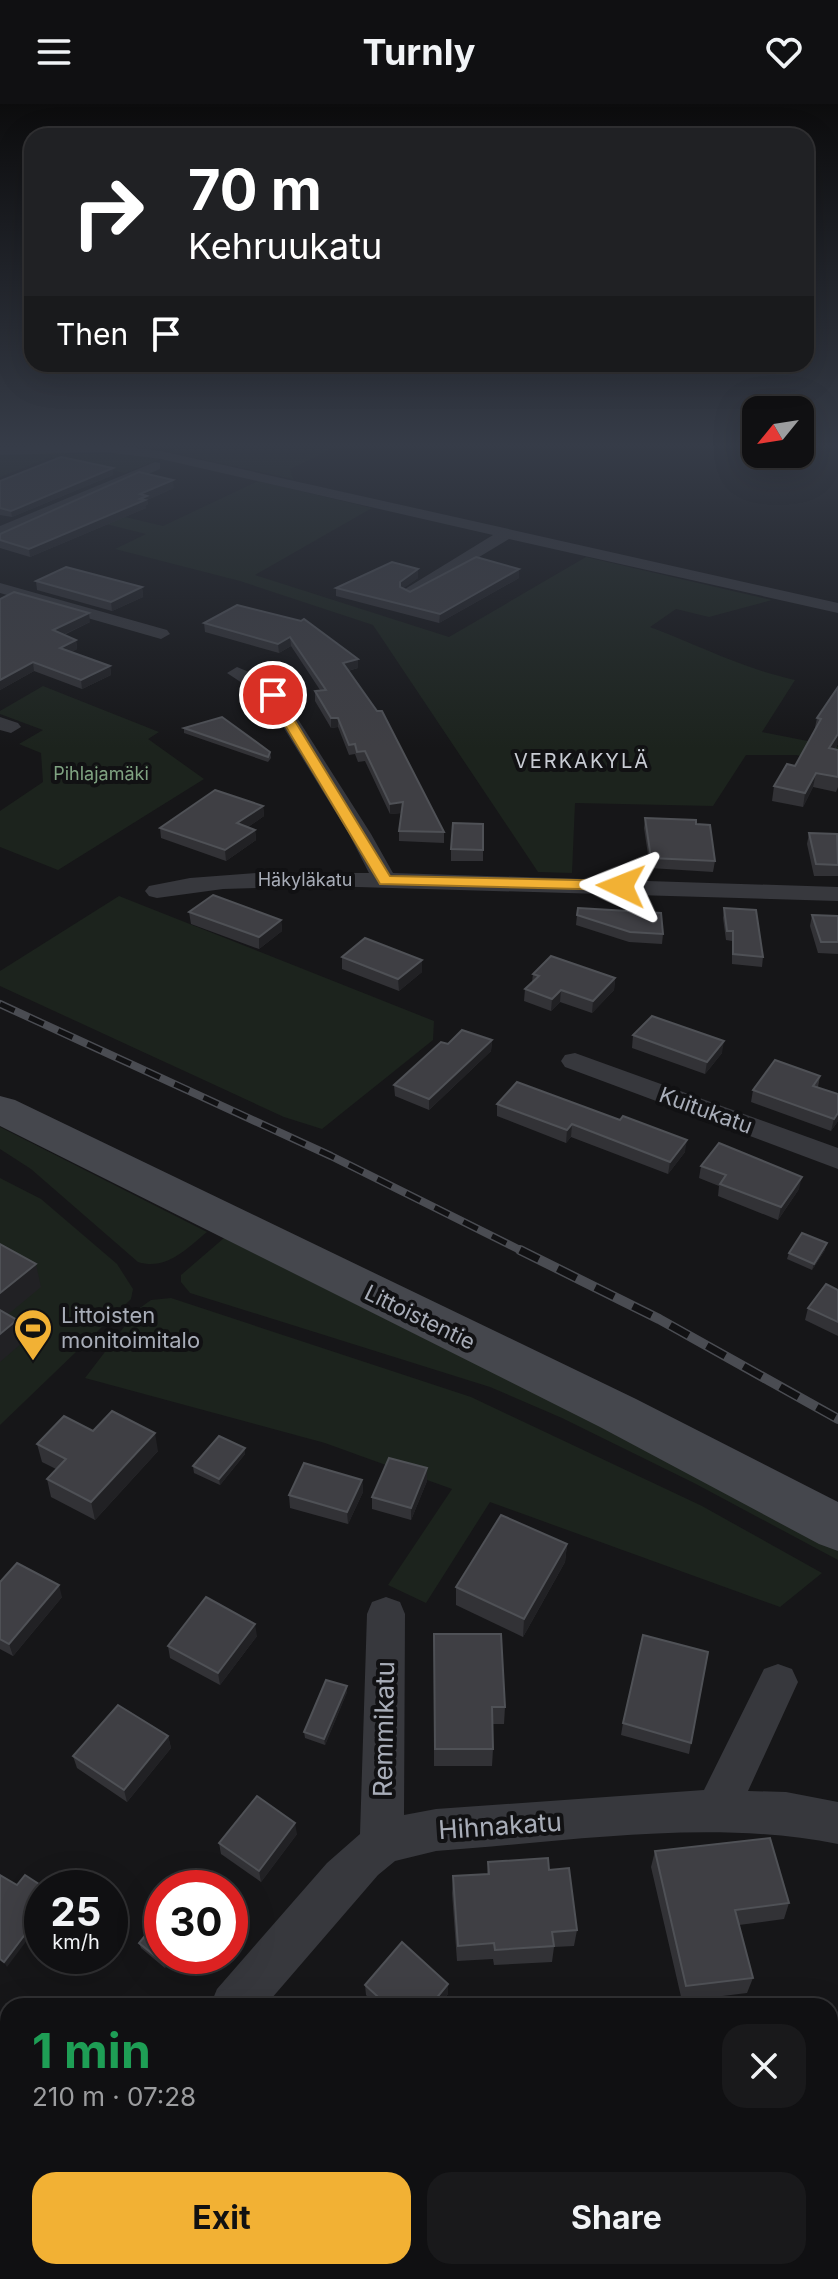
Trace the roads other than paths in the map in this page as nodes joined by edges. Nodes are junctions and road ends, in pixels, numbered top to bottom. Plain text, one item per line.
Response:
1 (489, 544) edge
2 (558, 544) edge
3 (0, 588) edge
4 (411, 593) edge
5 (838, 608) edge
6 (161, 634) dead end
7 (237, 673) dead end
8 (385, 881) junction
9 (157, 891) dead end
10 (838, 894) edge
11 (575, 1061) dead end
12 (0, 1109) edge
13 (838, 1159) edge
14 (838, 1528) edge
15 (386, 1614) dead end
16 (778, 1682) dead end
17 (717, 1810) junction
18 (838, 1823) edge
19 (382, 1844) junction
20 (241, 1998) edge

1 - 4 street
2 - 5 street
3 - 6 street
7 - 8 street
8 - 9 street, Häkyläkatu
8 - 10 street, Häkyläkatu
11 - 13 street, Kuitukatu
12 - 14 street, Littoistentie
15 - 19 street, Remmikatu
16 - 17 street
17 - 18 street, Hihnakatu
17 - 19 street, Hihnakatu
19 - 20 street, Hihnakatu

